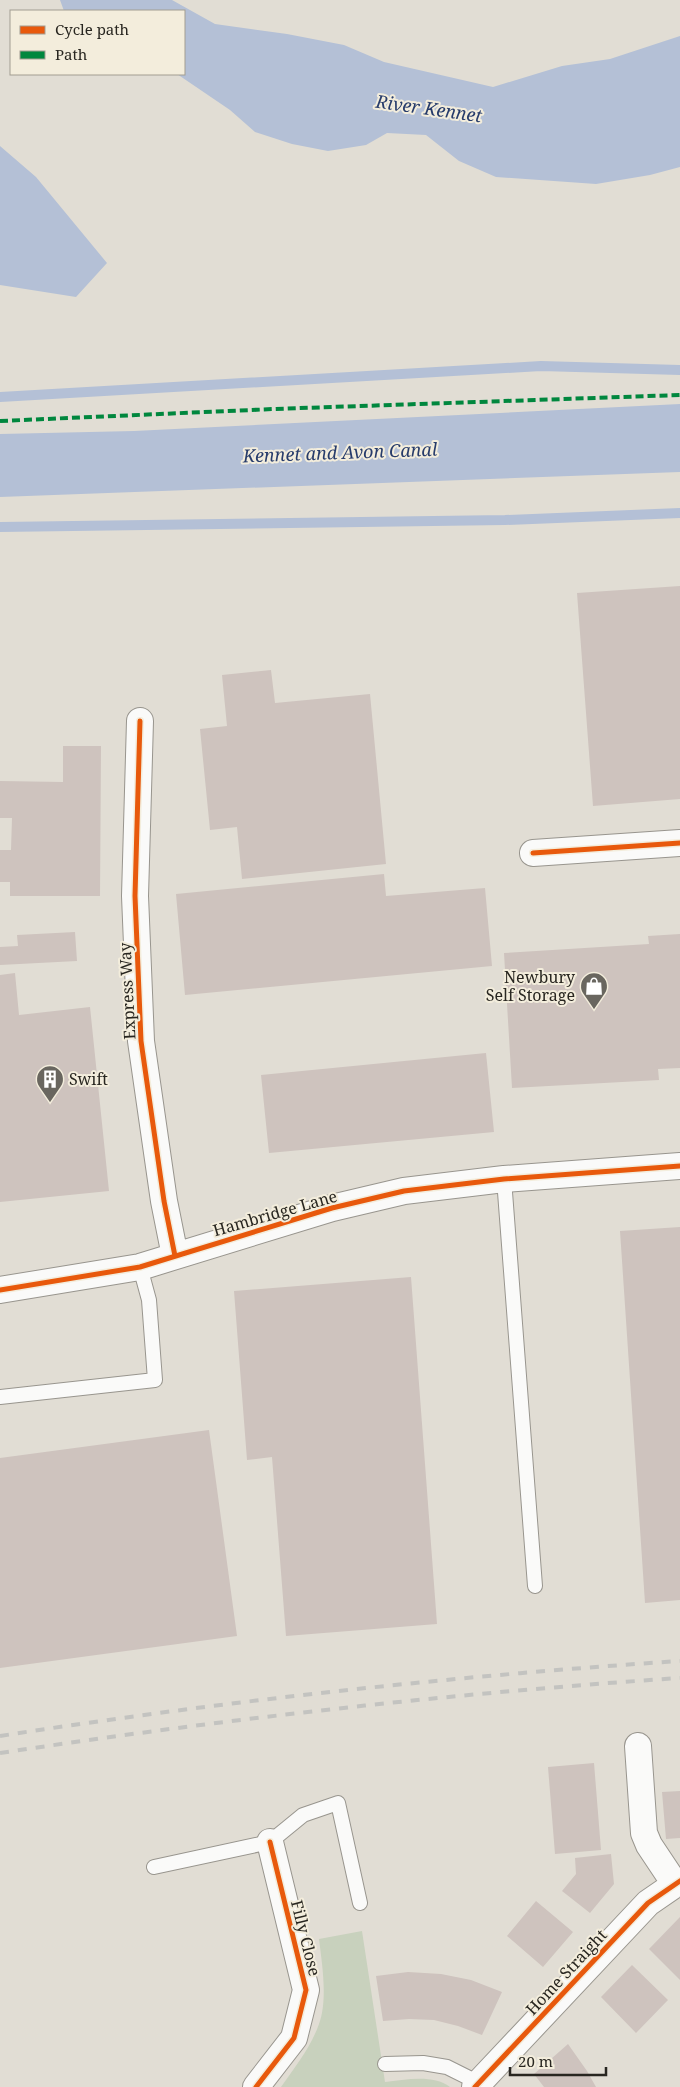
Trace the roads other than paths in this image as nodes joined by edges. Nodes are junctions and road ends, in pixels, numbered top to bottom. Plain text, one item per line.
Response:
1 (140, 721) dead end
2 (680, 843) edge
3 (533, 854) dead end
4 (680, 1166) edge
5 (504, 1179) junction
6 (175, 1256) junction
7 (140, 1267) junction
8 (0, 1290) edge
9 (0, 1397) edge
10 (535, 1586) dead end
11 (638, 1746) dead end
12 (270, 1842) junction
13 (154, 1867) dead end
14 (677, 1882) edge
15 (360, 1903) dead end
16 (385, 2064) dead end
17 (478, 2086) edge
18 (256, 2087) edge

1 - 6 street, Express Way
2 - 3 street
4 - 5 street, Hambridge Lane
5 - 6 street, Hambridge Lane
5 - 10 lane
6 - 7 street, Hambridge Lane
7 - 8 street, Hambridge Lane
7 - 9 lane
11 - 14 street, Home Straight
12 - 13 lane
12 - 15 lane
12 - 18 street, Filly Close
14 - 17 street, Home Straight
16 - 17 lane

